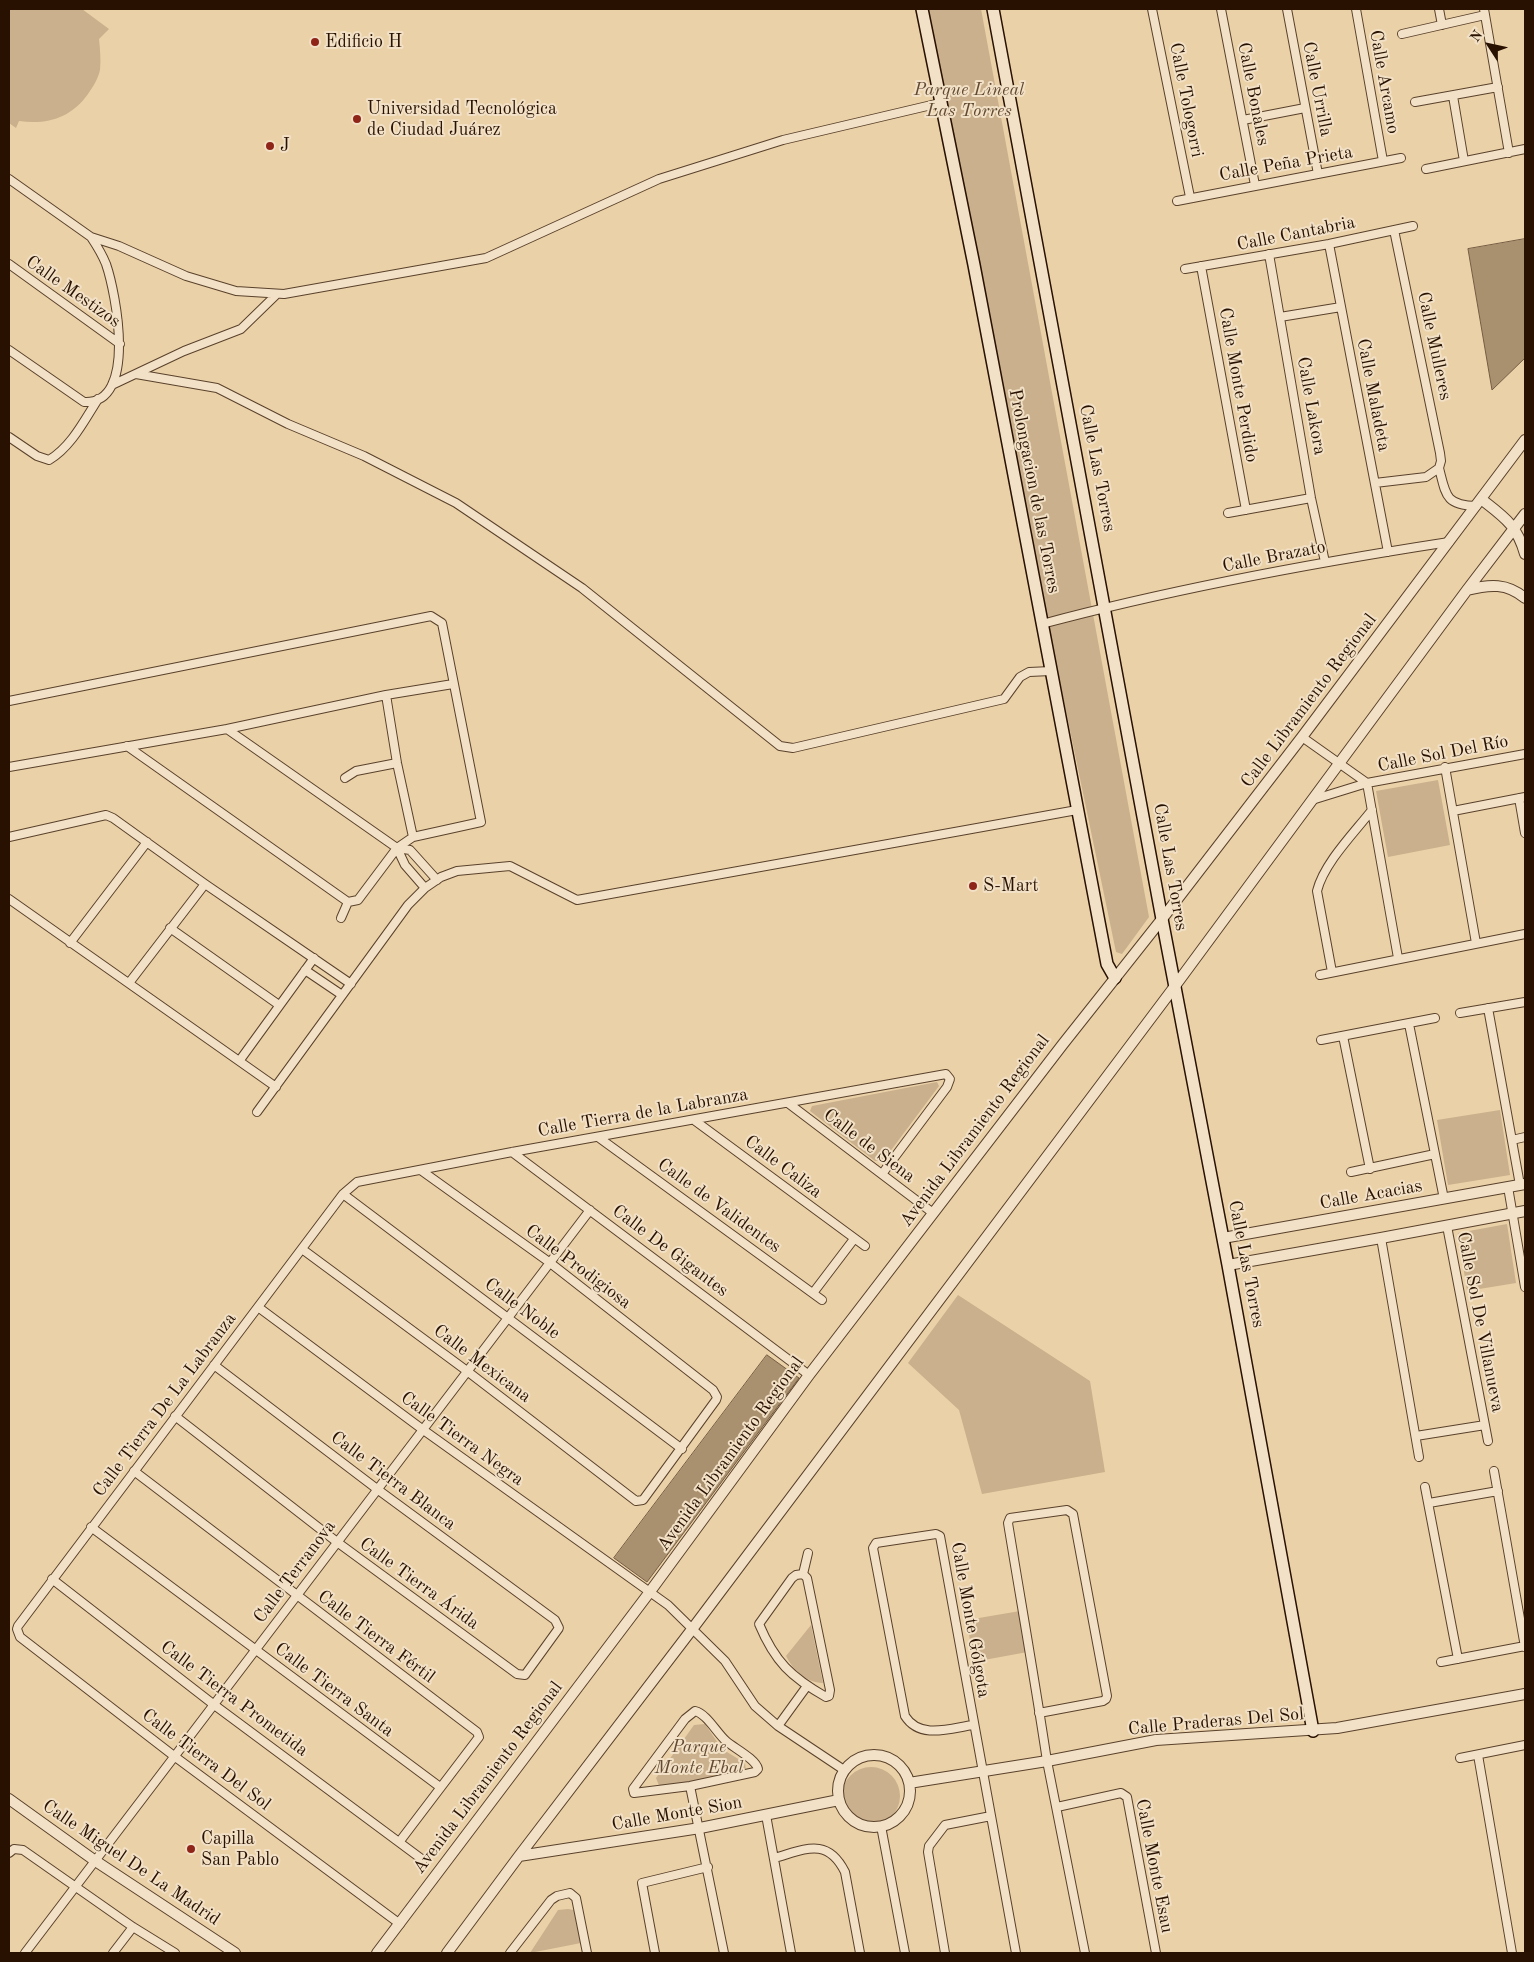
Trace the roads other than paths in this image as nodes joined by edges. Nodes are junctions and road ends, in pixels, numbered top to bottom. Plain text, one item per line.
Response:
1 (922, 9) edge
2 (993, 9) edge
3 (1152, 9) edge
4 (1221, 9) edge
5 (1287, 9) edge
6 (1356, 9) edge
7 (1439, 9) edge
8 (1485, 12) edge
9 (1442, 25) junction
10 (1402, 34) dead end
11 (1498, 87) junction
12 (1453, 96) junction
13 (1416, 102) dead end
14 (940, 103) junction
15 (1305, 108) junction
16 (1243, 120) junction
17 (1525, 149) edge
18 (1510, 153) junction
19 (1401, 158) dead end
20 (1464, 161) junction
21 (1383, 162) junction
22 (1426, 169) dead end
23 (1318, 174) junction
24 (9, 180) edge
25 (1255, 185) junction
26 (1190, 197) junction
27 (1177, 201) dead end
28 (1413, 226) dead end
29 (1394, 230) junction
30 (91, 237) junction
31 (1329, 244) junction
32 (1269, 254) junction
33 (9, 264) edge
34 (1201, 266) junction
35 (1185, 269) dead end
36 (278, 294) junction
37 (1341, 307) junction
38 (1280, 318) junction
39 (120, 344) junction
40 (9, 350) edge
41 (136, 374) junction
42 (112, 385) junction
43 (98, 399) junction
44 (9, 437) edge
45 (1525, 440) edge
46 (1439, 468) junction
47 (1375, 483) junction
48 (1312, 498) junction
49 (1479, 503) junction
50 (1246, 510) junction
51 (1228, 513) dead end
52 (1525, 514) edge
53 (1515, 528) junction
54 (1449, 542) junction
55 (1388, 552) junction
56 (1525, 554) edge
57 (1325, 562) junction
58 (1467, 590) junction
59 (1525, 598) edge
60 (1105, 607) junction
61 (1042, 624) junction
62 (1051, 671) junction
63 (453, 684) junction
64 (386, 696) junction
65 (9, 701) edge
66 (227, 729) junction
67 (1302, 737) junction
68 (127, 746) junction
69 (1525, 754) edge
70 (397, 763) junction
71 (1339, 763) junction
72 (9, 767) edge
73 (1445, 768) junction
74 (345, 778) dead end
75 (1367, 783) junction
76 (1522, 798) edge
77 (1312, 800) junction
78 (1077, 810) junction
79 (1372, 810) junction
80 (1453, 811) junction
81 (1525, 833) edge
82 (9, 836) edge
83 (413, 837) junction
84 (147, 842) junction
85 (397, 848) junction
86 (437, 880) junction
87 (205, 884) junction
88 (425, 888) junction
89 (9, 899) edge
90 (348, 902) junction
91 (341, 918) dead end
92 (1162, 919) junction
93 (170, 928) junction
94 (1525, 934) edge
95 (1476, 942) junction
96 (70, 943) junction
97 (314, 958) junction
98 (1398, 958) junction
99 (305, 970) junction
100 (1332, 972) junction
101 (1320, 975) dead end
102 (1115, 978) junction
103 (129, 982) junction
104 (351, 984) junction
105 (1175, 986) junction
106 (342, 995) junction
107 (1525, 1002) edge
108 (279, 1005) junction
109 (1488, 1008) junction
110 (1460, 1013) dead end
111 (1435, 1018) dead end
112 (1409, 1024) junction
113 (1343, 1036) junction
114 (1321, 1040) dead end
115 (240, 1060) junction
116 (276, 1087) junction
117 (788, 1103) junction
118 (256, 1112) dead end
119 (694, 1120) junction
120 (598, 1136) junction
121 (1525, 1137) edge
122 (1512, 1140) junction
123 (512, 1152) junction
124 (1435, 1154) junction
125 (1370, 1168) junction
126 (422, 1170) junction
127 (1351, 1172) dead end
128 (882, 1174) junction
129 (1523, 1184) edge
130 (1508, 1187) junction
131 (343, 1194) junction
132 (1444, 1199) junction
133 (590, 1210) junction
134 (1525, 1211) edge
135 (933, 1214) junction
136 (1512, 1214) junction
137 (1447, 1226) junction
138 (1223, 1238) junction
139 (1381, 1238) junction
140 (854, 1239) junction
141 (865, 1246) dead end
142 (302, 1249) junction
143 (1522, 1258) edge
144 (549, 1262) junction
145 (1228, 1265) junction
146 (1525, 1287) edge
147 (813, 1293) junction
148 (822, 1300) dead end
149 (258, 1307) junction
150 (508, 1317) junction
151 (214, 1365) junction
152 (467, 1371) junction
153 (809, 1375) junction
154 (175, 1416) junction
155 (1485, 1425) junction
156 (422, 1429) junction
157 (1416, 1436) junction
158 (1488, 1441) dead end
159 (682, 1449) junction
160 (1419, 1457) dead end
161 (134, 1471) junction
162 (1494, 1471) dead end
163 (1425, 1487) dead end
164 (377, 1489) junction
165 (1498, 1491) junction
166 (1429, 1503) junction
167 (91, 1527) junction
168 (337, 1542) junction
169 (808, 1553) dead end
170 (803, 1574) junction
171 (52, 1579) junction
172 (649, 1593) junction
173 (296, 1596) junction
174 (556, 1620) joint
175 (693, 1628) junction
176 (20, 1637) joint
177 (1525, 1646) edge
178 (255, 1650) junction
179 (1458, 1659) junction
180 (1441, 1662) dead end
181 (807, 1686) junction
182 (1525, 1694) edge
183 (213, 1704) junction
184 (1039, 1713) junction
185 (974, 1725) junction
186 (778, 1726) junction
187 (1313, 1731) junction
188 (1525, 1746) edge
189 (1478, 1755) junction
190 (174, 1756) junction
191 (1460, 1758) dead end
192 (1047, 1761) junction
193 (844, 1770) junction
194 (983, 1771) junction
195 (909, 1783) junction
196 (690, 1786) junction
197 (440, 1787) junction
198 (9, 1799) edge
199 (839, 1800) junction
200 (1057, 1807) junction
201 (766, 1815) junction
202 (991, 1816) junction
203 (881, 1826) junction
204 (700, 1828) junction
205 (400, 1841) junction
206 (9, 1853) edge
207 (519, 1856) junction
208 (774, 1858) junction
209 (94, 1860) junction
210 (423, 1860) dead end
211 (708, 1867) junction
212 (75, 1887) junction
213 (400, 1924) junction
214 (133, 1927) junction
215 (513, 1952) edge
216 (25, 1953) edge
217 (113, 1953) edge
218 (175, 1953) edge
219 (235, 1953) edge
220 (377, 1953) edge
221 (447, 1953) edge
222 (587, 1953) edge
223 (655, 1953) edge
224 (724, 1953) edge
225 (791, 1953) edge
226 (860, 1953) edge
227 (905, 1953) edge
228 (945, 1953) edge
229 (1016, 1953) edge
230 (1085, 1953) edge
231 (1156, 1953) edge
232 (1512, 1953) edge

1 - 14 main road, Prolongacion de las Torres
2 - 60 main road, Calle Las Torres
3 - 26 street, Calle Tologorri
4 - 16 street, Calle Bonales
5 - 15 street, Calle Urrilla
6 - 21 street, Calle Arcamo
7 - 9 street
8 - 9 street
8 - 11 street
9 - 10 street
11 - 12 street
11 - 18 street
12 - 13 street
12 - 20 street
14 - 36 street
14 - 61 main road, Prolongacion de las Torres
15 - 16 street
15 - 23 street, Calle Urrilla
16 - 25 street, Calle Bonales
17 - 18 street
18 - 20 street
19 - 21 street, Calle Peña Prieta
20 - 22 street
21 - 23 street, Calle Peña Prieta
23 - 25 street, Calle Peña Prieta
24 - 30 street
25 - 26 street, Calle Peña Prieta
26 - 27 street, Calle Peña Prieta
28 - 29 street, Calle Cantabria
29 - 31 street, Calle Cantabria
29 - 46 street, Calle Mulleres
30 - 36 street
30 - 39 street
31 - 32 street, Calle Cantabria
31 - 37 street, Calle Maladeta
32 - 34 street, Calle Cantabria
32 - 38 street, Calle Lakora
33 - 39 street, Calle Mestizos
34 - 35 street, Calle Cantabria
34 - 50 street, Calle Monte Perdido
36 - 41 street
37 - 38 street
37 - 47 street, Calle Maladeta
38 - 48 street, Calle Lakora
39 - 42 street
40 - 43 street
41 - 42 street
41 - 62 street
42 - 43 street
43 - 44 street
45 - 49 street, Calle Libramiento Regional
46 - 47 street
46 - 49 street, Calle Mulleres
47 - 55 street, Calle Maladeta
48 - 50 street
48 - 57 street, Calle Lakora
49 - 53 street
49 - 54 street, Calle Libramiento Regional
50 - 51 street
52 - 53 street
53 - 56 street
53 - 58 street
54 - 55 street, Calle Brazato
54 - 67 street, Calle Libramiento Regional
55 - 57 street, Calle Brazato
57 - 60 street, Calle Brazato
58 - 59 street
58 - 71 street
60 - 61 street, Calle Brazato
60 - 92 main road, Calle Las Torres
61 - 62 main road, Prolongacion de las Torres
62 - 78 main road, Prolongacion de las Torres
63 - 64 street
63 - 65 street
63 - 83 street
64 - 66 street
64 - 70 street
66 - 68 street
66 - 85 street
67 - 71 street, Calle Sol Del Río
67 - 92 street, Calle Libramiento Regional
68 - 72 street
68 - 90 street
69 - 73 street, Calle Sol Del Río
70 - 74 street
70 - 83 street
71 - 75 street, Calle Sol Del Río
71 - 77 street
73 - 75 street, Calle Sol Del Río
73 - 80 street
75 - 77 street, Calle Sol Del Río
75 - 79 street
76 - 80 street
76 - 81 street
77 - 105 street
78 - 86 street
78 - 102 main road, Prolongacion de las Torres
79 - 98 street
79 - 100 street
80 - 95 street
82 - 84 street
83 - 85 street
84 - 87 street
84 - 96 street
85 - 86 street
85 - 88 street
85 - 90 street
86 - 88 street
87 - 93 street
87 - 97 street
88 - 104 street
89 - 96 street
90 - 91 street
92 - 102 street, Calle Libramiento Regional
92 - 105 main road, Calle Las Torres
93 - 103 street
93 - 108 street
94 - 95 street
95 - 98 street
96 - 103 street
97 - 99 street
97 - 104 street
98 - 100 street
99 - 106 street
99 - 108 street
100 - 101 street
102 - 135 street, Avenida Libramiento Regional
103 - 115 street
104 - 106 street
105 - 138 main road, Calle Las Torres
105 - 175 street
106 - 116 street
107 - 109 street
108 - 115 street
109 - 110 street
109 - 122 street
111 - 112 street
112 - 113 street
112 - 124 street
113 - 114 street
113 - 125 street
115 - 116 street
116 - 118 street
117 - 119 street, Calle Tierra de la Labranza
117 - 128 street, Calle de Siena
117 - 128 street, Calle Tierra de la Labranza
119 - 120 street, Calle Tierra de la Labranza
119 - 140 street, Calle Caliza
120 - 123 street, Calle Tierra de la Labranza
120 - 147 street, Calle de Validentes
121 - 122 street
122 - 129 street
123 - 126 street, Calle Tierra de la Labranza
123 - 133 street, Calle De Gigantes
124 - 125 street
124 - 132 street
125 - 127 street
126 - 131 street, Calle Tierra de la Labranza
126 - 144 street, Calle Prodigiosa
128 - 135 street, Calle de Siena
129 - 130 street, Calle Acacias
130 - 132 street, Calle Acacias
130 - 136 street
131 - 142 street, Calle Tierra De La Labranza
131 - 150 street, Calle Noble
132 - 138 street, Calle Acacias
133 - 144 street, Calle Terranova
133 - 153 street, Calle De Gigantes
134 - 136 street
135 - 153 street, Avenida Libramiento Regional
136 - 137 street
136 - 143 street
137 - 139 street
137 - 155 street, Calle Sol De Villanueva
138 - 145 main road, Calle Las Torres
139 - 145 street
139 - 157 street
140 - 141 street, Calle Caliza
140 - 147 street
142 - 149 street, Calle Tierra De La Labranza
142 - 152 street, Calle Mexicana
143 - 146 street
144 - 150 street, Calle Terranova
144 - 159 street, Calle Prodigiosa
145 - 187 main road, Calle Las Torres
147 - 148 street, Calle de Validentes
149 - 151 street, Calle Tierra De La Labranza
149 - 156 street, Calle Tierra Negra
150 - 152 street, Calle Terranova
150 - 159 street, Calle Noble
151 - 154 street, Calle Tierra De La Labranza
151 - 164 street, Calle Tierra Blanca
152 - 156 street, Calle Terranova
152 - 159 street, Calle Mexicana
153 - 172 street, Avenida Libramiento Regional
154 - 161 street, Calle Tierra De La Labranza
154 - 168 street, Calle Tierra Árida
155 - 157 street, Calle Sol De Villanueva
155 - 158 street, Calle Sol De Villanueva
156 - 164 street, Calle Terranova
156 - 172 street, Calle Tierra Negra
157 - 160 street
161 - 167 street, Calle Tierra De La Labranza
161 - 173 street, Calle Tierra Fértil
162 - 165 street
163 - 166 street
164 - 168 street, Calle Terranova
164 - 174 street, Calle Tierra Blanca
165 - 166 street
165 - 177 street
166 - 179 street
167 - 171 street, Calle Tierra De La Labranza
167 - 178 street, Calle Tierra Santa
168 - 173 street, Calle Terranova
168 - 174 street, Calle Tierra Árida
169 - 170 street
170 - 181 street
170 - 181 street
171 - 176 street, Calle Tierra De La Labranza
171 - 183 street, Calle Tierra Prometida
172 - 175 street, Calle Tierra Negra
172 - 213 street, Avenida Libramiento Regional
173 - 178 street, Calle Terranova
173 - 197 street, Calle Tierra Fértil
175 - 186 street
175 - 207 street
176 - 190 street, Calle Tierra Del Sol
177 - 179 street
178 - 183 street, Calle Terranova
178 - 197 street, Calle Tierra Santa
179 - 180 street
181 - 186 street
182 - 187 street, Calle Praderas Del Sol
183 - 190 street, Calle Terranova
183 - 205 street, Calle Tierra Prometida
184 - 184 street
184 - 192 street
185 - 185 street, Calle Monte Gólgota
185 - 194 street, Calle Monte Gólgota
186 - 193 street
187 - 192 street, Calle Praderas Del Sol
188 - 189 street
189 - 191 street
189 - 232 street
190 - 209 street, Calle Terranova
190 - 213 street, Calle Tierra Del Sol
192 - 194 street, Calle Praderas Del Sol
192 - 200 street
193 - 195 street
193 - 199 street
194 - 195 street, Calle Praderas Del Sol
194 - 202 street, Calle Monte Gólgota
195 - 203 street
196 - 196 street
196 - 204 street
197 - 205 street
198 - 209 street, Calle Miguel De La Madrid
199 - 201 street, Calle Monte Sion
199 - 203 street
200 - 230 street
200 - 231 street, Calle Monte Esau
201 - 204 street, Calle Monte Sion
201 - 208 street
202 - 228 street
202 - 229 street, Calle Monte Gólgota
203 - 227 street
204 - 207 street, Calle Monte Sion
204 - 211 street
205 - 210 street, Calle Tierra Prometida
206 - 212 street
207 - 221 street
208 - 225 street
208 - 226 street
209 - 212 street, Calle Terranova
209 - 219 street, Calle Miguel De La Madrid
211 - 223 street
211 - 224 street
212 - 214 street
212 - 216 street, Calle Terranova
213 - 220 street, Avenida Libramiento Regional
214 - 217 street
214 - 218 street
215 - 222 street

